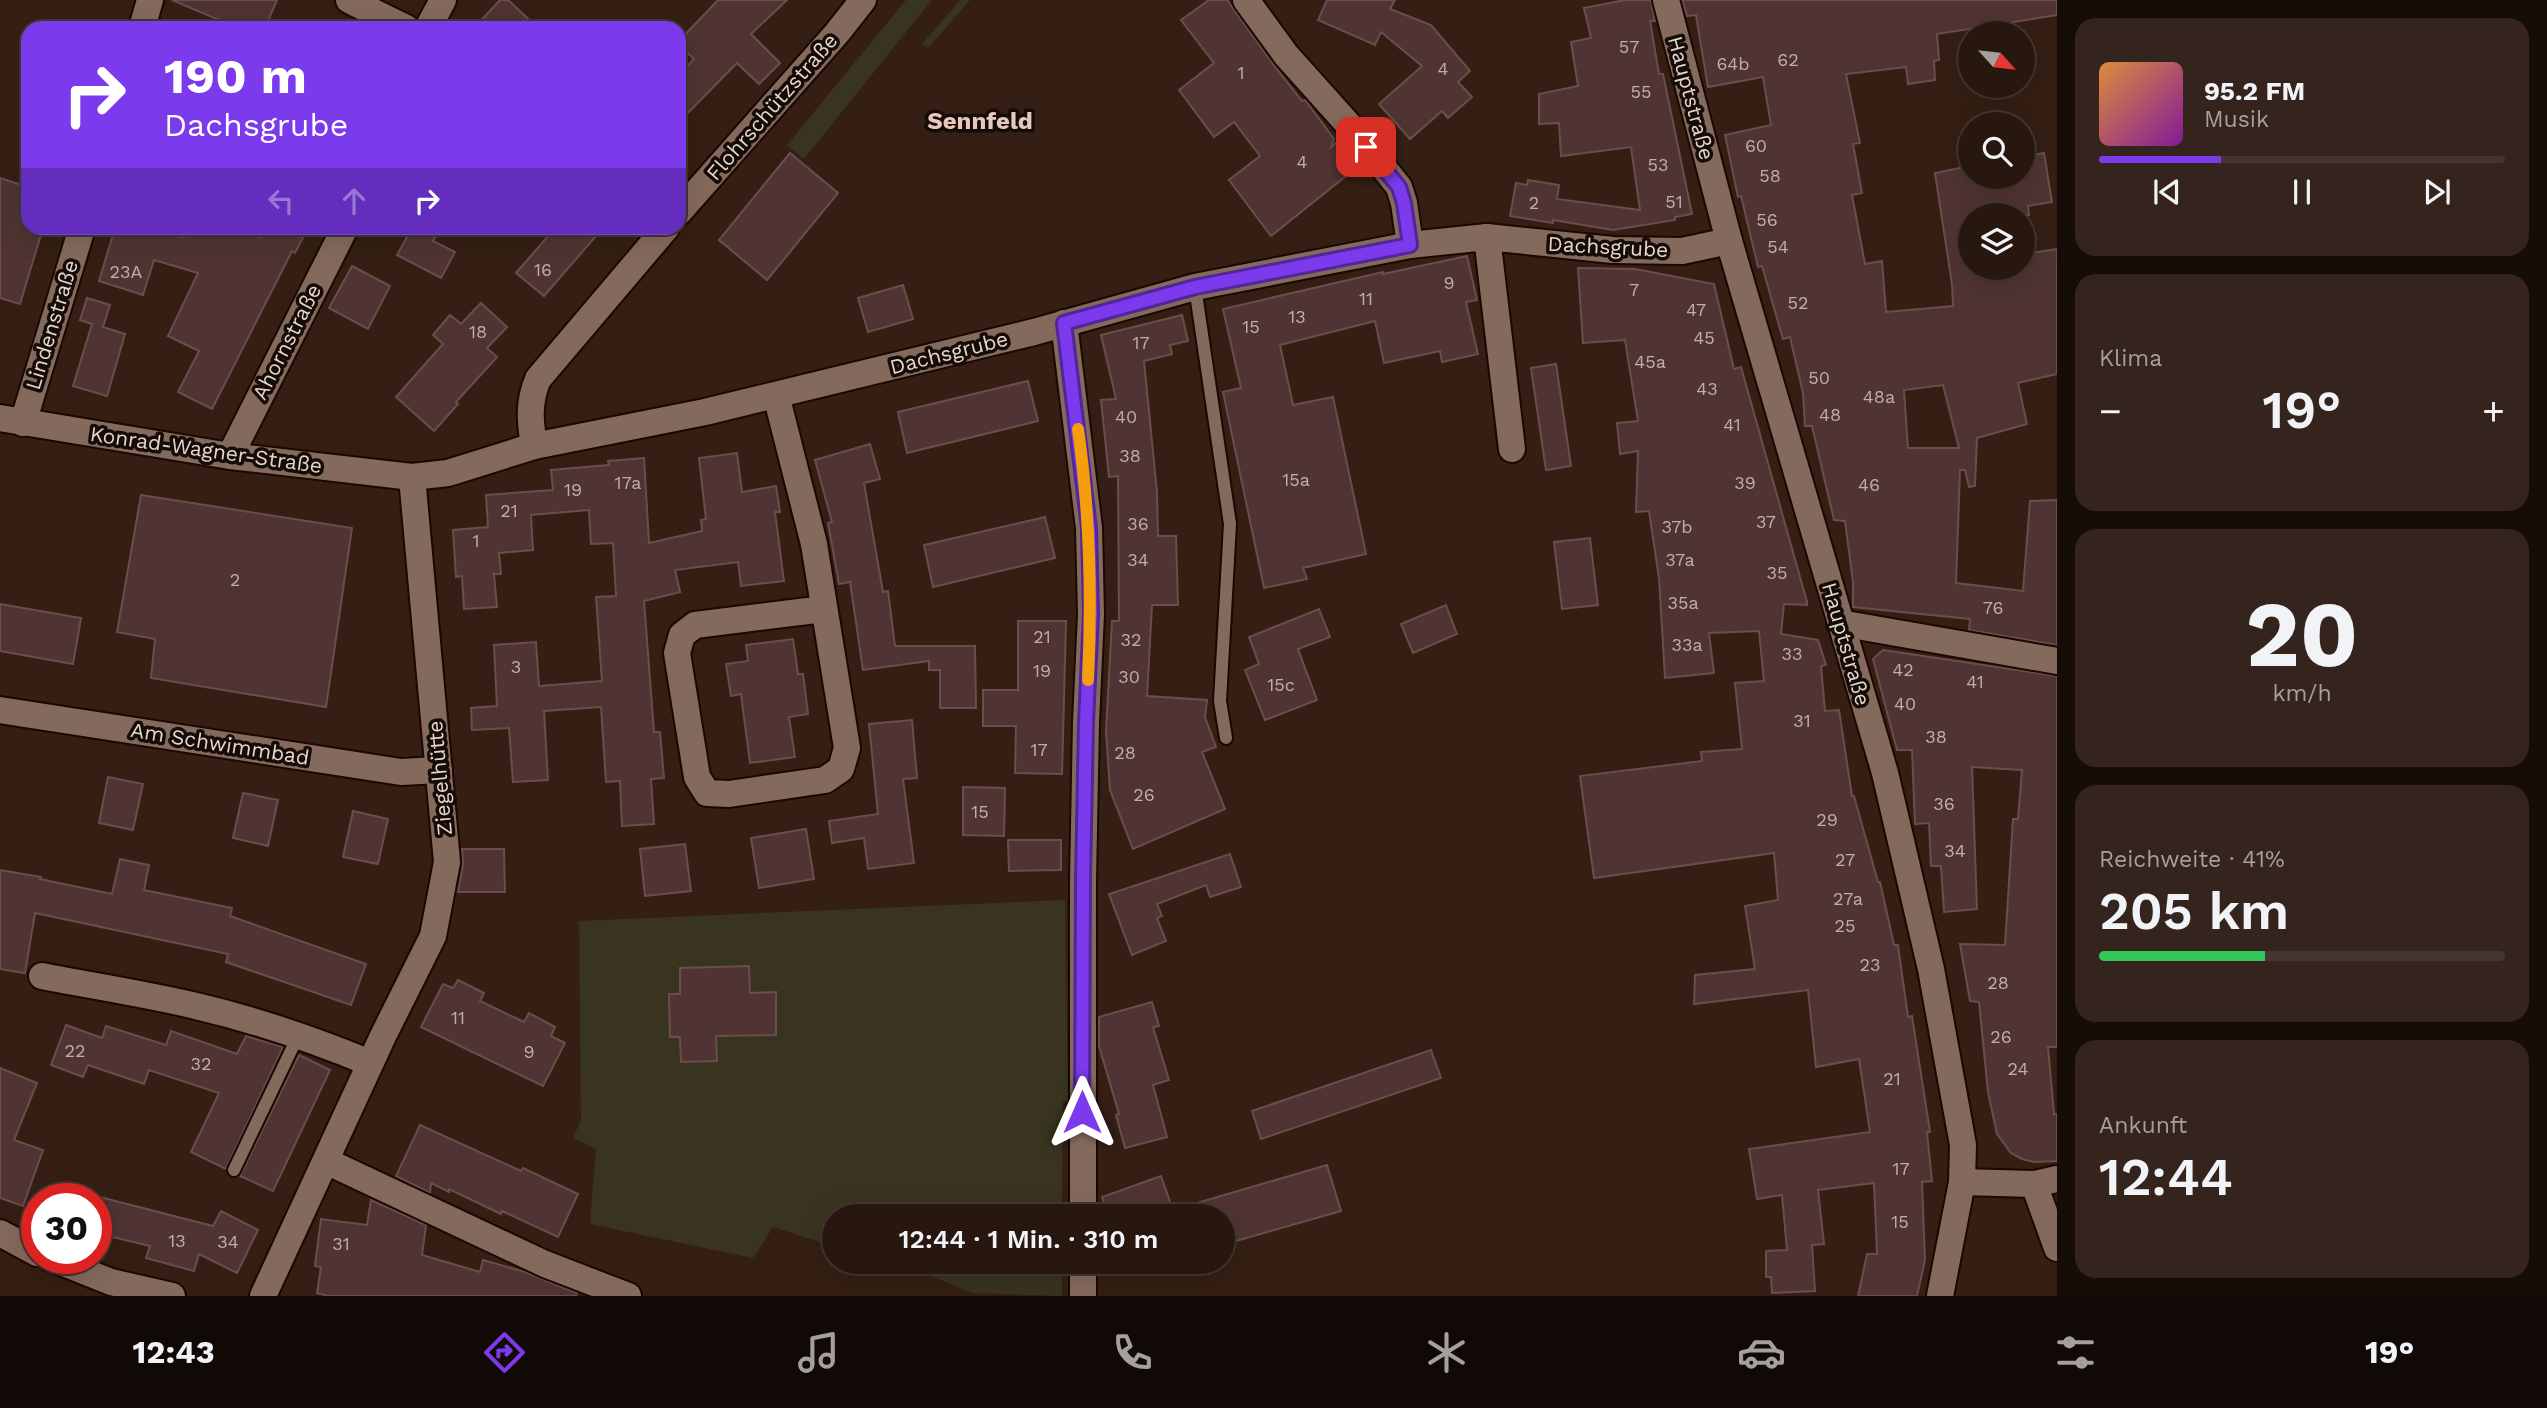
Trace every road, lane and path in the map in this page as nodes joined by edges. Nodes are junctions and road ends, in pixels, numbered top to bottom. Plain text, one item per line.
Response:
1 (150, 0) edge
2 (349, 0) edge
3 (443, 0) edge
4 (863, 0) edge
5 (1246, 0) edge
6 (1666, 0) edge
7 (144, 21) edge
8 (392, 21) edge
9 (432, 21) edge
10 (686, 204) edge
11 (79, 235) edge
12 (341, 235) edge
13 (660, 235) edge
14 (1487, 237) junction
15 (1729, 241) junction
16 (1410, 245) junction
17 (1195, 287) junction
18 (1064, 323) junction
19 (776, 395) junction
20 (11, 421) edge
21 (534, 446) junction
22 (1512, 449) dead end
23 (230, 456) junction
24 (412, 477) junction
25 (824, 609) junction
26 (1840, 623) junction
27 (2057, 661) edge
28 (0, 710) edge
29 (1226, 738) dead end
30 (439, 770) junction
31 (42, 976) dead end
32 (299, 1036) junction
33 (370, 1063) junction
34 (326, 1161) junction
35 (234, 1170) dead end
36 (2046, 1181) edge
37 (1962, 1182) junction
38 (1083, 1204) edge
39 (0, 1233) edge
40 (21, 1244) edge
41 (2057, 1248) edge
42 (91, 1274) edge
43 (1083, 1274) edge
44 (172, 1296) edge
45 (263, 1296) edge
46 (628, 1296) edge
47 (1083, 1296) edge
48 (1940, 1296) edge

1 - 7 street
2 - 8 street
3 - 9 street
4 - 10 street, Flohrschützstraße
5 - 16 street
6 - 15 street, Hauptstraße
11 - 20 street, Lindenstraße
12 - 23 street, Ahornstraße
13 - 21 street
14 - 15 street, Dachsgrube
14 - 16 street, Dachsgrube
14 - 22 street
15 - 26 street, Hauptstraße
16 - 17 street, Dachsgrube
17 - 18 street, Dachsgrube
17 - 29 lane
18 - 19 street, Dachsgrube
18 - 38 street
19 - 21 street, Dachsgrube
19 - 25 street
20 - 23 street, Konrad-Wagner-Straße
21 - 24 street, Dachsgrube
23 - 24 street, Konrad-Wagner-Straße
24 - 30 street, Ziegelhütte
25 - 25 street
26 - 27 street
26 - 37 street, Hauptstraße
28 - 30 street, Am Schwimmbad
30 - 33 street, Ziegelhütte
31 - 32 street
32 - 33 street
32 - 35 lane
33 - 34 street, Ziegelhütte
34 - 45 street, Ziegelhütte
34 - 46 street
36 - 37 street
36 - 41 street
37 - 48 street, Hauptstraße
39 - 40 street
42 - 44 street
43 - 47 street

